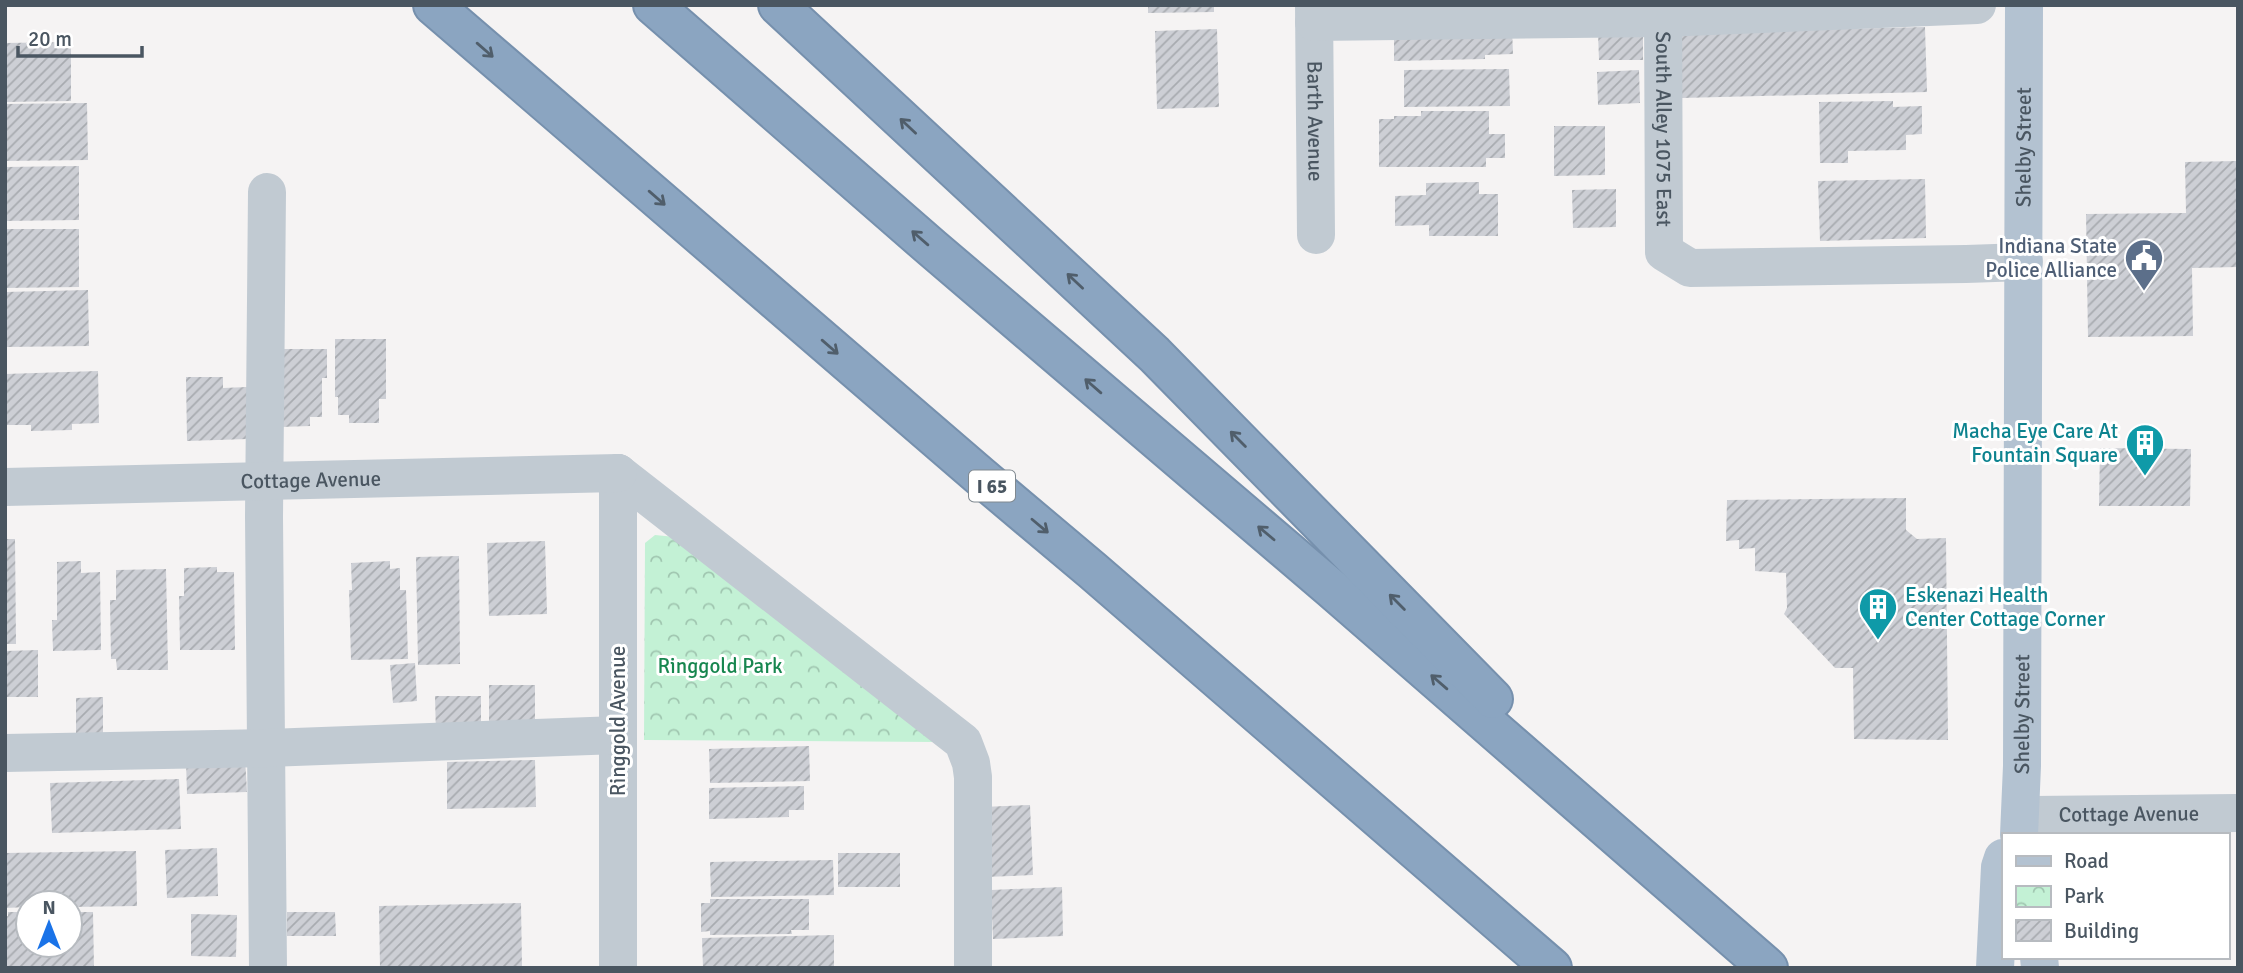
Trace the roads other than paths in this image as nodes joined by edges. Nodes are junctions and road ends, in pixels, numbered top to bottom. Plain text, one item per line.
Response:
1 (433, 5) edge
2 (653, 5) edge
3 (778, 5) edge
4 (1977, 5) edge
5 (2024, 5) edge
6 (1663, 12) edge
7 (1314, 14) edge
8 (267, 192) dead end
9 (1316, 235) dead end
10 (2024, 262) junction
11 (618, 474) junction
12 (264, 482) junction
13 (5, 487) edge
14 (618, 736) junction
15 (268, 748) junction
16 (5, 753) edge
17 (2238, 813) edge
18 (2017, 833) edge
19 (2037, 833) edge
20 (2002, 863) edge
21 (1703, 912) junction
22 (268, 968) edge
23 (618, 968) edge
24 (973, 968) edge
25 (1552, 968) edge
26 (1768, 968) edge
27 (1995, 968) edge

1 -> 25 highway, I 65
21 -> 2 highway
21 -> 3 highway
4 - 6 street
5 - 10 main road, Shelby Street
6 - 7 street
6 - 10 street, South Alley 1075 East
7 - 9 street, Barth Avenue
8 - 12 street
10 - 18 main road, Shelby Street
11 - 12 street, Cottage Avenue
11 - 14 street, Ringgold Avenue
11 - 24 street
12 - 13 street, Cottage Avenue
12 - 15 street
14 - 15 street
14 - 23 street, Ringgold Avenue
15 - 16 street
15 - 22 street
17 - 19 street, Cottage Avenue
20 - 27 main road, Shelby Street
21 - 26 highway

